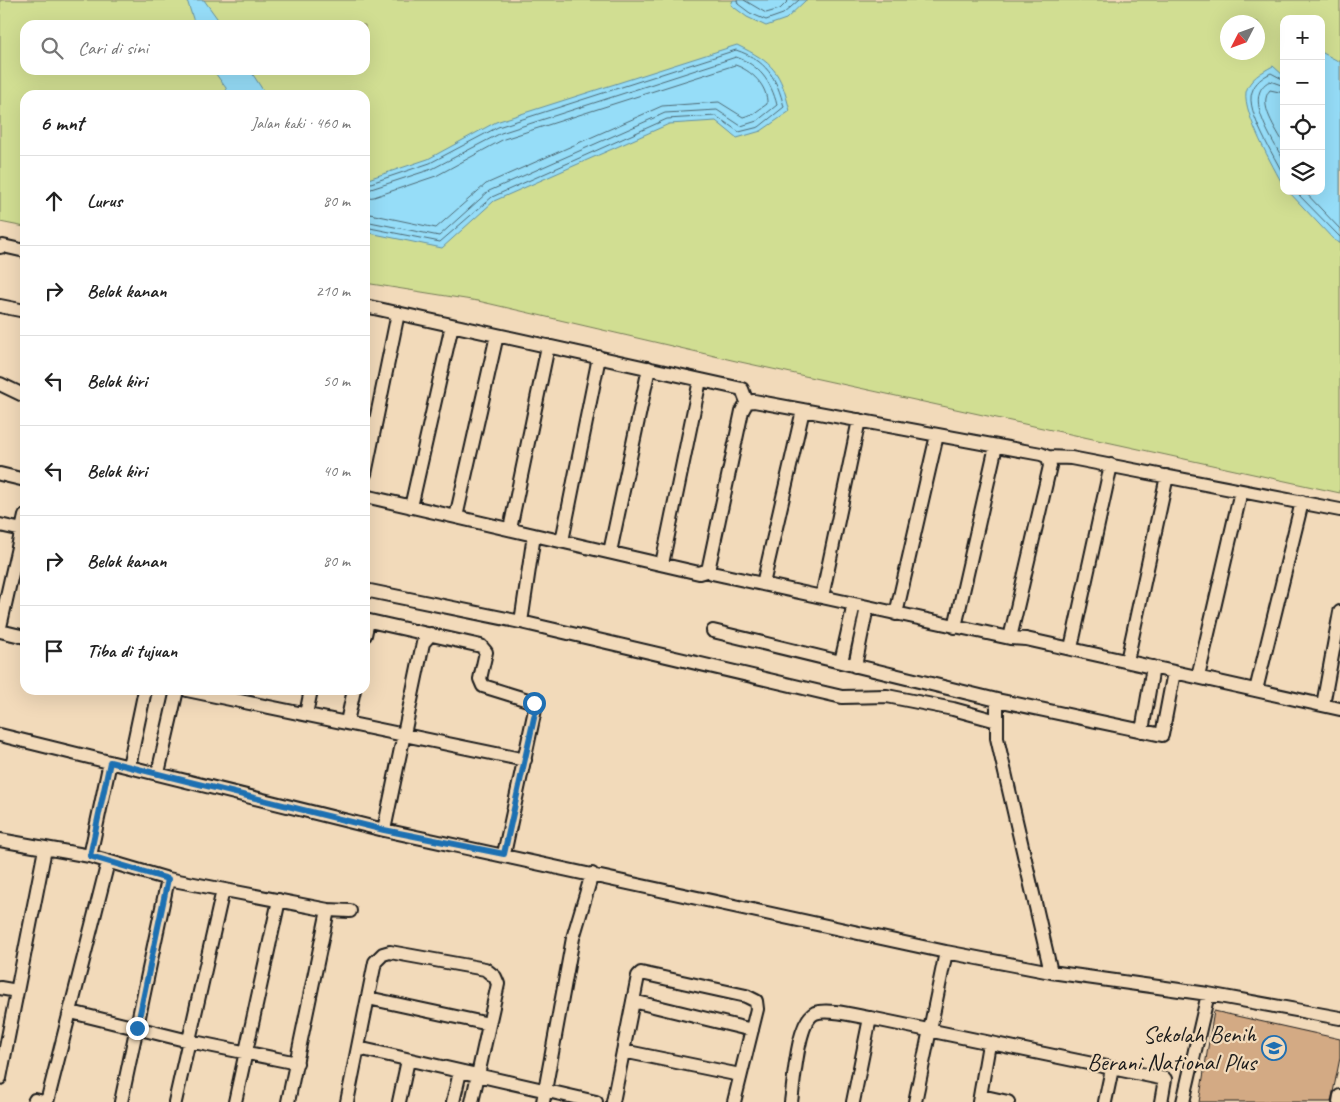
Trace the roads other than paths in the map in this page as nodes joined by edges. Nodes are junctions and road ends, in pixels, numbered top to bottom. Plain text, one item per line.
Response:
1 (0, 247) edge
2 (20, 250) edge
3 (0, 306) edge
4 (370, 307) edge
5 (20, 310) edge
6 (398, 313) junction
7 (452, 325) junction
8 (497, 335) junction
9 (548, 346) junction
10 (599, 357) junction
11 (649, 368) junction
12 (700, 380) junction
13 (0, 384) edge
14 (20, 394) edge
15 (747, 402) junction
16 (803, 410) junction
17 (859, 420) junction
18 (937, 434) junction
19 (996, 446) junction
20 (370, 450) edge
21 (1048, 457) junction
22 (1111, 465) junction
23 (0, 474) edge
24 (1167, 476) junction
25 (20, 479) edge
26 (1241, 491) junction
27 (370, 497) edge
28 (1302, 502) junction
29 (411, 507) junction
30 (1340, 510) edge
31 (456, 517) junction
32 (0, 525) edge
33 (510, 529) junction
34 (20, 530) edge
35 (534, 535) junction
36 (20, 536) edge
37 (562, 541) junction
38 (610, 552) junction
39 (662, 564) junction
40 (709, 570) junction
41 (5, 580) edge
42 (763, 584) junction
43 (370, 591) edge
44 (822, 597) junction
45 (854, 604) junction
46 (867, 607) junction
47 (1340, 612) edge
48 (896, 614) junction
49 (370, 621) edge
50 (521, 622) junction
51 (956, 627) junction
52 (0, 629) edge
53 (713, 631) dead end
54 (431, 634) junction
55 (20, 635) edge
56 (1010, 638) junction
57 (1070, 648) junction
58 (1127, 661) junction
59 (841, 662) junction
60 (855, 666) junction
61 (1153, 667) junction
62 (1174, 672) junction
63 (1198, 677) junction
64 (1256, 690) junction
65 (144, 695) edge
66 (176, 695) edge
67 (310, 695) edge
68 (353, 695) edge
69 (249, 696) edge
70 (997, 700) junction
71 (1323, 705) junction
72 (1340, 709) edge
73 (306, 714) junction
74 (997, 721) junction
75 (347, 722) junction
76 (1142, 731) junction
77 (404, 734) junction
78 (0, 735) edge
79 (525, 760) junction
80 (110, 762) junction
81 (129, 766) junction
82 (158, 773) junction
83 (384, 830) junction
84 (0, 840) edge
85 (45, 848) junction
86 (504, 854) junction
87 (90, 856) junction
88 (108, 862) junction
89 (592, 874) junction
90 (168, 879) junction
91 (223, 890) junction
92 (279, 900) junction
93 (328, 910) junction
94 (350, 911) dead end
95 (946, 952) junction
96 (1051, 972) junction
97 (0, 988) edge
98 (17, 991) junction
99 (1208, 994) junction
100 (368, 998) junction
101 (633, 1001) junction
102 (71, 1012) junction
103 (870, 1018) junction
104 (1340, 1018) edge
105 (489, 1024) junction
106 (137, 1028) junction
107 (752, 1030) junction
108 (930, 1031) junction
109 (189, 1041) junction
110 (989, 1044) junction
111 (358, 1048) junction
112 (623, 1051) junction
113 (246, 1052) junction
114 (408, 1060) junction
115 (297, 1063) junction
116 (1112, 1069) junction
117 (460, 1072) junction
118 (740, 1075) junction
119 (478, 1076) junction
120 (0, 1078) edge
121 (544, 1097) edge
122 (980, 1099) edge
123 (34, 1102) edge
124 (45, 1102) edge
125 (121, 1102) edge
126 (175, 1102) edge
127 (235, 1102) edge
128 (288, 1102) edge
129 (347, 1102) edge
130 (399, 1102) edge
131 (453, 1102) edge
132 (472, 1102) edge
133 (596, 1102) edge
134 (613, 1102) edge
135 (734, 1102) edge
136 (791, 1102) edge
137 (853, 1102) edge
138 (915, 1102) edge
139 (1008, 1102) edge
140 (1105, 1102) edge
141 (1161, 1102) edge
142 (1183, 1102) edge

1 - 2 street
3 - 5 street
4 - 6 street
6 - 7 street
6 - 20 street
7 - 8 street
7 - 29 street
8 - 9 street
8 - 31 street
9 - 10 street
9 - 33 street
10 - 11 street
10 - 37 street
11 - 12 street
11 - 38 street
12 - 15 street
12 - 39 street
13 - 14 street
15 - 16 street
15 - 40 street
16 - 17 street
16 - 42 street
17 - 18 street
17 - 44 street
18 - 19 street
18 - 48 street
19 - 21 street
19 - 51 street
21 - 22 street
21 - 56 street
22 - 24 street
22 - 57 street
23 - 25 street
24 - 26 street
24 - 58 street
26 - 28 street
26 - 63 street
27 - 29 street
28 - 30 street
28 - 64 street
29 - 31 street
31 - 33 street
32 - 34 street
33 - 35 street
35 - 37 street
35 - 50 street
36 - 41 street
37 - 38 street
38 - 39 street
39 - 40 street
40 - 42 street
41 - 52 street
42 - 44 street
43 - 50 street
44 - 45 street
45 - 46 street
45 - 59 street
46 - 48 street
46 - 60 street
47 - 71 street
48 - 51 street
49 - 54 street
50 - 74 street
51 - 56 street
52 - 55 street
53 - 59 street
54 - 77 street
54 - 79 street
56 - 57 street
57 - 58 street
58 - 61 street
59 - 60 street
60 - 70 street
61 - 62 street
61 - 76 street
62 - 63 street
62 - 76 street
63 - 64 street
64 - 71 street
65 - 81 street
66 - 82 street
67 - 73 street
68 - 75 street
69 - 73 street
70 - 74 street
70 - 76 street
71 - 72 street
73 - 75 street
74 - 96 street
75 - 77 street
77 - 79 street
77 - 83 street
78 - 80 street
79 - 86 street
80 - 81 street
80 - 87 street
81 - 82 street
82 - 83 street
83 - 86 street
84 - 85 street
85 - 87 street
85 - 98 street
86 - 89 street
87 - 88 street
88 - 90 street
88 - 102 street
89 - 95 street
89 - 121 street
90 - 91 street
90 - 106 street
91 - 92 street
91 - 109 street
92 - 93 street
92 - 113 street
93 - 94 street
93 - 115 street
95 - 96 street
95 - 108 street
96 - 99 street
97 - 98 street
98 - 120 street
99 - 104 street
99 - 142 street
100 - 105 street
100 - 105 street
100 - 111 street
101 - 107 street
101 - 107 street
101 - 112 street
102 - 106 street
102 - 124 street
103 - 108 street
103 - 136 street
103 - 137 street
105 - 119 street
106 - 109 street
106 - 125 street
107 - 118 street
108 - 110 street
108 - 138 street
109 - 113 street
109 - 126 street
110 - 116 street
110 - 122 street
111 - 114 street
111 - 129 street
112 - 118 street
112 - 134 street
113 - 115 street
113 - 127 street
114 - 117 street
114 - 130 street
115 - 128 street
116 - 140 street
116 - 141 street
117 - 119 street
117 - 131 street
118 - 135 street
119 - 121 street
119 - 132 street
121 - 133 street
122 - 139 street
123 - 124 street

